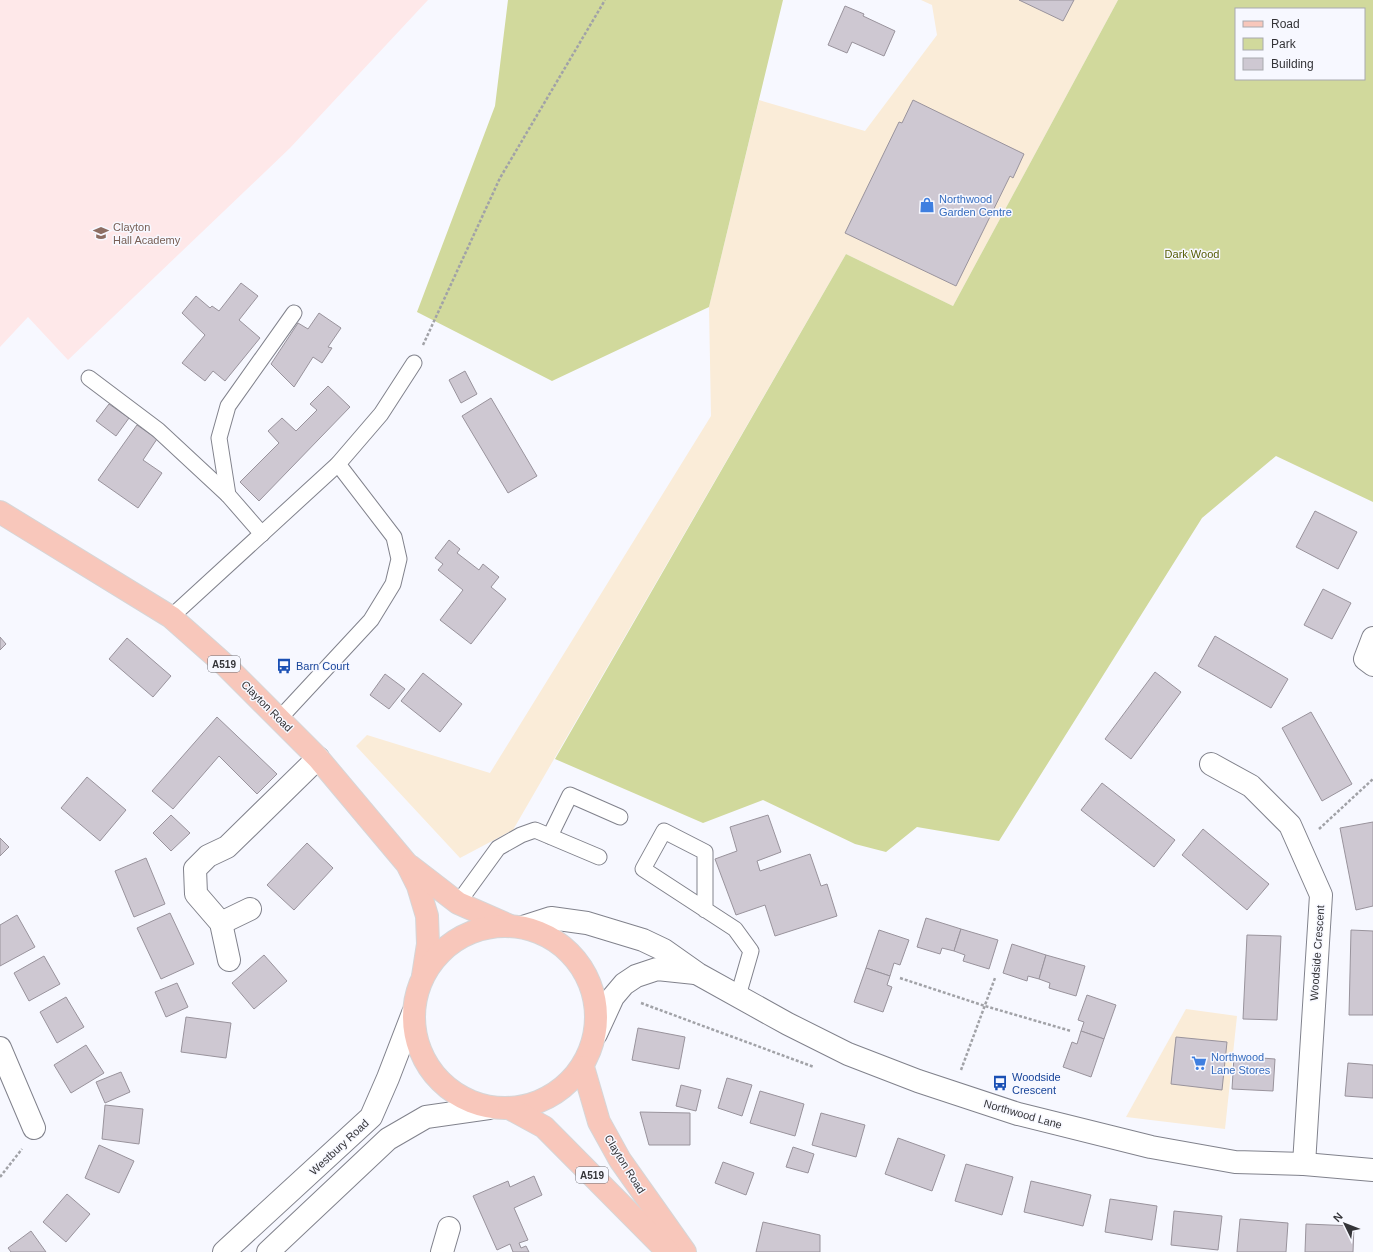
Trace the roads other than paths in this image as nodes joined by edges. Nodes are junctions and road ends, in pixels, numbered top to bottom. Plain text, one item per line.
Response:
1 (294, 314) dead end
2 (414, 363) road end
3 (89, 378) dead end
4 (338, 464) junction
5 (228, 494) junction
6 (0, 512) edge
7 (262, 534) junction
8 (171, 617) junction
9 (1373, 638) edge
10 (1373, 664) edge
11 (280, 718) junction
12 (318, 758) junction
13 (1211, 764) dead end
14 (620, 817) dead end
15 (550, 836) junction
16 (599, 857) dead end
17 (407, 864) junction
18 (458, 903) junction
19 (250, 909) dead end
20 (705, 910) junction
21 (222, 923) junction
22 (516, 926) junction
23 (229, 960) dead end
24 (698, 974) junction
25 (423, 976) junction
26 (738, 996) junction
27 (413, 1013) junction
28 (596, 1034) junction
29 (0, 1048) edge
30 (583, 1067) junction
31 (499, 1108) junction
32 (34, 1128) road end
33 (1304, 1164) junction
34 (1373, 1170) edge
35 (449, 1228) dead end
36 (224, 1252) edge
37 (268, 1252) edge
38 (442, 1252) edge
39 (668, 1252) edge
40 (685, 1252) edge

1 - 5 lane
2 - 4 lane
3 - 5 lane
4 - 7 lane
4 - 11 lane
5 - 7 lane
6 - 8 main road, Clayton Road / A519
7 - 8 lane
8 - 11 main road, Clayton Road / A519
9 - 10 street
11 - 12 main road, Clayton Road / A519
12 - 17 main road, Clayton Road / A519
12 - 21 street
13 - 33 street, Woodside Crescent
14 - 15 lane
15 - 16 lane
15 - 18 lane
17 - 18 main road, Clayton Road / A519
17 - 25 main road, Clayton Road / A519
18 - 22 main road, Clayton Road / A519
19 - 21 street
20 - 20 lane
20 - 26 lane
21 - 23 street
22 - 24 street, Northwood Lane
22 - 25 main road, Clayton Road / A519
22 - 28 main road, Clayton Road / A519
24 - 26 street, Northwood Lane
24 - 28 street, Northwood Lane
25 - 27 main road, Clayton Road / A519
26 - 33 street, Northwood Lane
27 - 31 main road, Clayton Road / A519
27 - 36 street, Westbury Road
28 - 30 main road, Clayton Road / A519
29 - 32 street
30 - 31 main road, Clayton Road / A519
30 - 40 main road, Clayton Road / A519
31 - 37 street
31 - 39 main road, Clayton Road / A519
33 - 34 street, Northwood Lane
35 - 38 street

